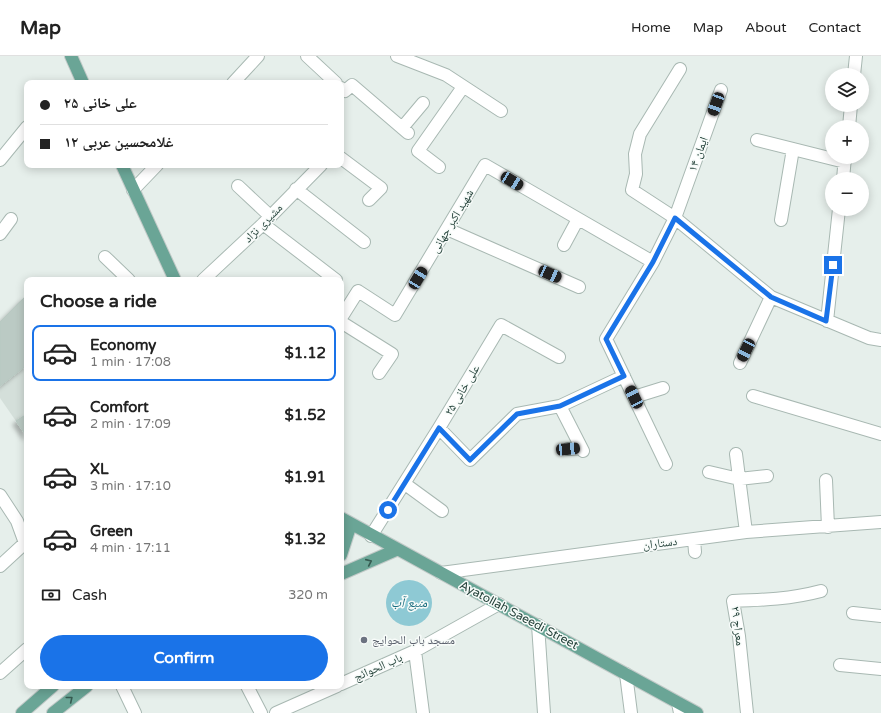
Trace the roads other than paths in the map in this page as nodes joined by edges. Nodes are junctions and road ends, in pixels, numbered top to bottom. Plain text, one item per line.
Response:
1 (71, 56) edge
2 (258, 56) edge
3 (307, 56) edge
4 (397, 56) edge
5 (856, 56) edge
6 (855, 68) edge
7 (680, 69) dead end
8 (79, 80) edge
9 (236, 80) edge
10 (333, 80) edge
11 (463, 87) junction
12 (344, 90) edge
13 (721, 90) dead end
14 (423, 103) dead end
15 (501, 111) dead end
16 (24, 131) edge
17 (757, 140) dead end
18 (793, 149) junction
19 (825, 155) edge
20 (0, 160) edge
21 (344, 160) edge
22 (439, 167) dead end
23 (123, 168) edge
24 (154, 168) edge
25 (318, 168) edge
26 (238, 186) dead end
27 (296, 189) junction
28 (133, 190) junction
29 (370, 200) dead end
30 (838, 216) edge
31 (675, 218) junction
32 (11, 219) dead end
33 (578, 219) junction
34 (267, 220) junction
35 (781, 220) dead end
36 (447, 229) junction
37 (0, 234) edge
38 (364, 242) dead end
39 (564, 245) dead end
40 (105, 257) dead end
41 (653, 262) junction
42 (126, 277) edge
43 (173, 277) edge
44 (206, 277) edge
45 (333, 277) edge
46 (579, 287) dead end
47 (771, 297) junction
48 (344, 313) edge
49 (826, 321) junction
50 (344, 324) edge
51 (881, 340) edge
52 (559, 357) dead end
53 (740, 363) dead end
54 (379, 373) dead end
55 (624, 376) junction
56 (663, 388) dead end
57 (753, 396) dead end
58 (634, 397) junction
59 (560, 406) junction
60 (439, 428) junction
61 (881, 434) edge
62 (568, 449) dead end
63 (736, 454) dead end
64 (666, 464) dead end
65 (709, 472) dead end
66 (767, 476) dead end
67 (739, 479) junction
68 (826, 480) dead end
69 (405, 484) junction
70 (2, 501) edge
71 (442, 511) dead end
72 (22, 518) edge
73 (346, 521) edge
74 (881, 522) edge
75 (828, 527) junction
76 (746, 532) junction
77 (24, 535) edge
78 (344, 535) edge
79 (371, 536) junction
80 (694, 539) junction
81 (24, 544) edge
82 (396, 550) junction
83 (695, 552) dead end
84 (0, 566) edge
85 (344, 573) edge
86 (441, 573) junction
87 (820, 591) dead end
88 (499, 604) junction
89 (853, 613) dead end
90 (881, 616) edge
91 (538, 625) junction
92 (415, 651) junction
93 (24, 652) edge
94 (840, 665) dead end
95 (881, 669) edge
96 (0, 672) edge
97 (626, 674) junction
98 (344, 683) edge
99 (50, 689) edge
100 (83, 689) edge
101 (123, 689) edge
102 (249, 689) edge
103 (330, 689) edge
104 (679, 708) edge
105 (22, 713) edge
106 (53, 713) edge
107 (135, 713) edge
108 (261, 713) edge
109 (276, 713) edge
110 (424, 713) edge
111 (544, 713) edge
112 (631, 713) edge
113 (696, 713) edge
114 (747, 713) edge

1 - 8 main road
2 - 9 street
3 - 10 street
4 - 11 street
5 - 6 street
7 - 31 street
11 - 15 street
11 - 22 street
12 - 14 street
13 - 31 street, ایمان ۱۴
16 - 20 street
17 - 18 street
18 - 19 street
18 - 35 street
21 - 29 street
23 - 28 main road
24 - 28 street
25 - 27 street, مشیری نژاد
26 - 34 street
27 - 34 street, مشیری نژاد
27 - 38 street
28 - 43 main road
30 - 49 street
31 - 41 street, ایمان ۱۴
31 - 47 street
32 - 37 street
33 - 36 street, شهید اکبر جهانی
33 - 39 street
33 - 41 street
34 - 44 street, مشیری نژاد
34 - 45 street
36 - 46 street
36 - 48 street, شهید اکبر جهانی
40 - 42 street
41 - 55 street, ایمان ۱۴
47 - 49 street
47 - 53 street
49 - 51 street
50 - 54 street
52 - 60 street, علی خانی ۲۵
55 - 58 street
55 - 59 street
56 - 58 street
57 - 61 street
58 - 64 street
59 - 60 street
59 - 62 street
60 - 69 street, علی خانی ۲۵
63 - 67 street
65 - 67 street
66 - 67 street
67 - 76 street
68 - 75 street
69 - 71 street
69 - 79 street, علی خانی ۲۵
70 - 72 street
72 - 77 street
73 - 78 main road
73 - 79 main road, Ayatollah Saeedi Street
74 - 75 street, دستاران
75 - 76 street, دستاران
76 - 80 street, دستاران
79 - 82 main road, Ayatollah Saeedi Street
80 - 83 street
80 - 86 street, دستاران
81 - 84 street
85 -> 82 main road
82 - 86 main road, Ayatollah Saeedi Street
86 - 88 main road, Ayatollah Saeedi Street
87 - 114 street, معراج ۲۹
88 - 91 main road, Ayatollah Saeedi Street
88 - 92 street, باب الحوائج
89 - 90 street
91 - 97 main road, Ayatollah Saeedi Street
91 - 111 street
92 - 98 street, باب الحوائج
92 - 110 street
93 - 96 street
94 - 95 street
97 - 104 main road, Ayatollah Saeedi Street
97 - 112 street
99 - 105 main road
106 -> 100 main road
101 - 107 street
102 - 108 street
103 - 109 street
104 - 113 main road, Ayatollah Saeedi Street

